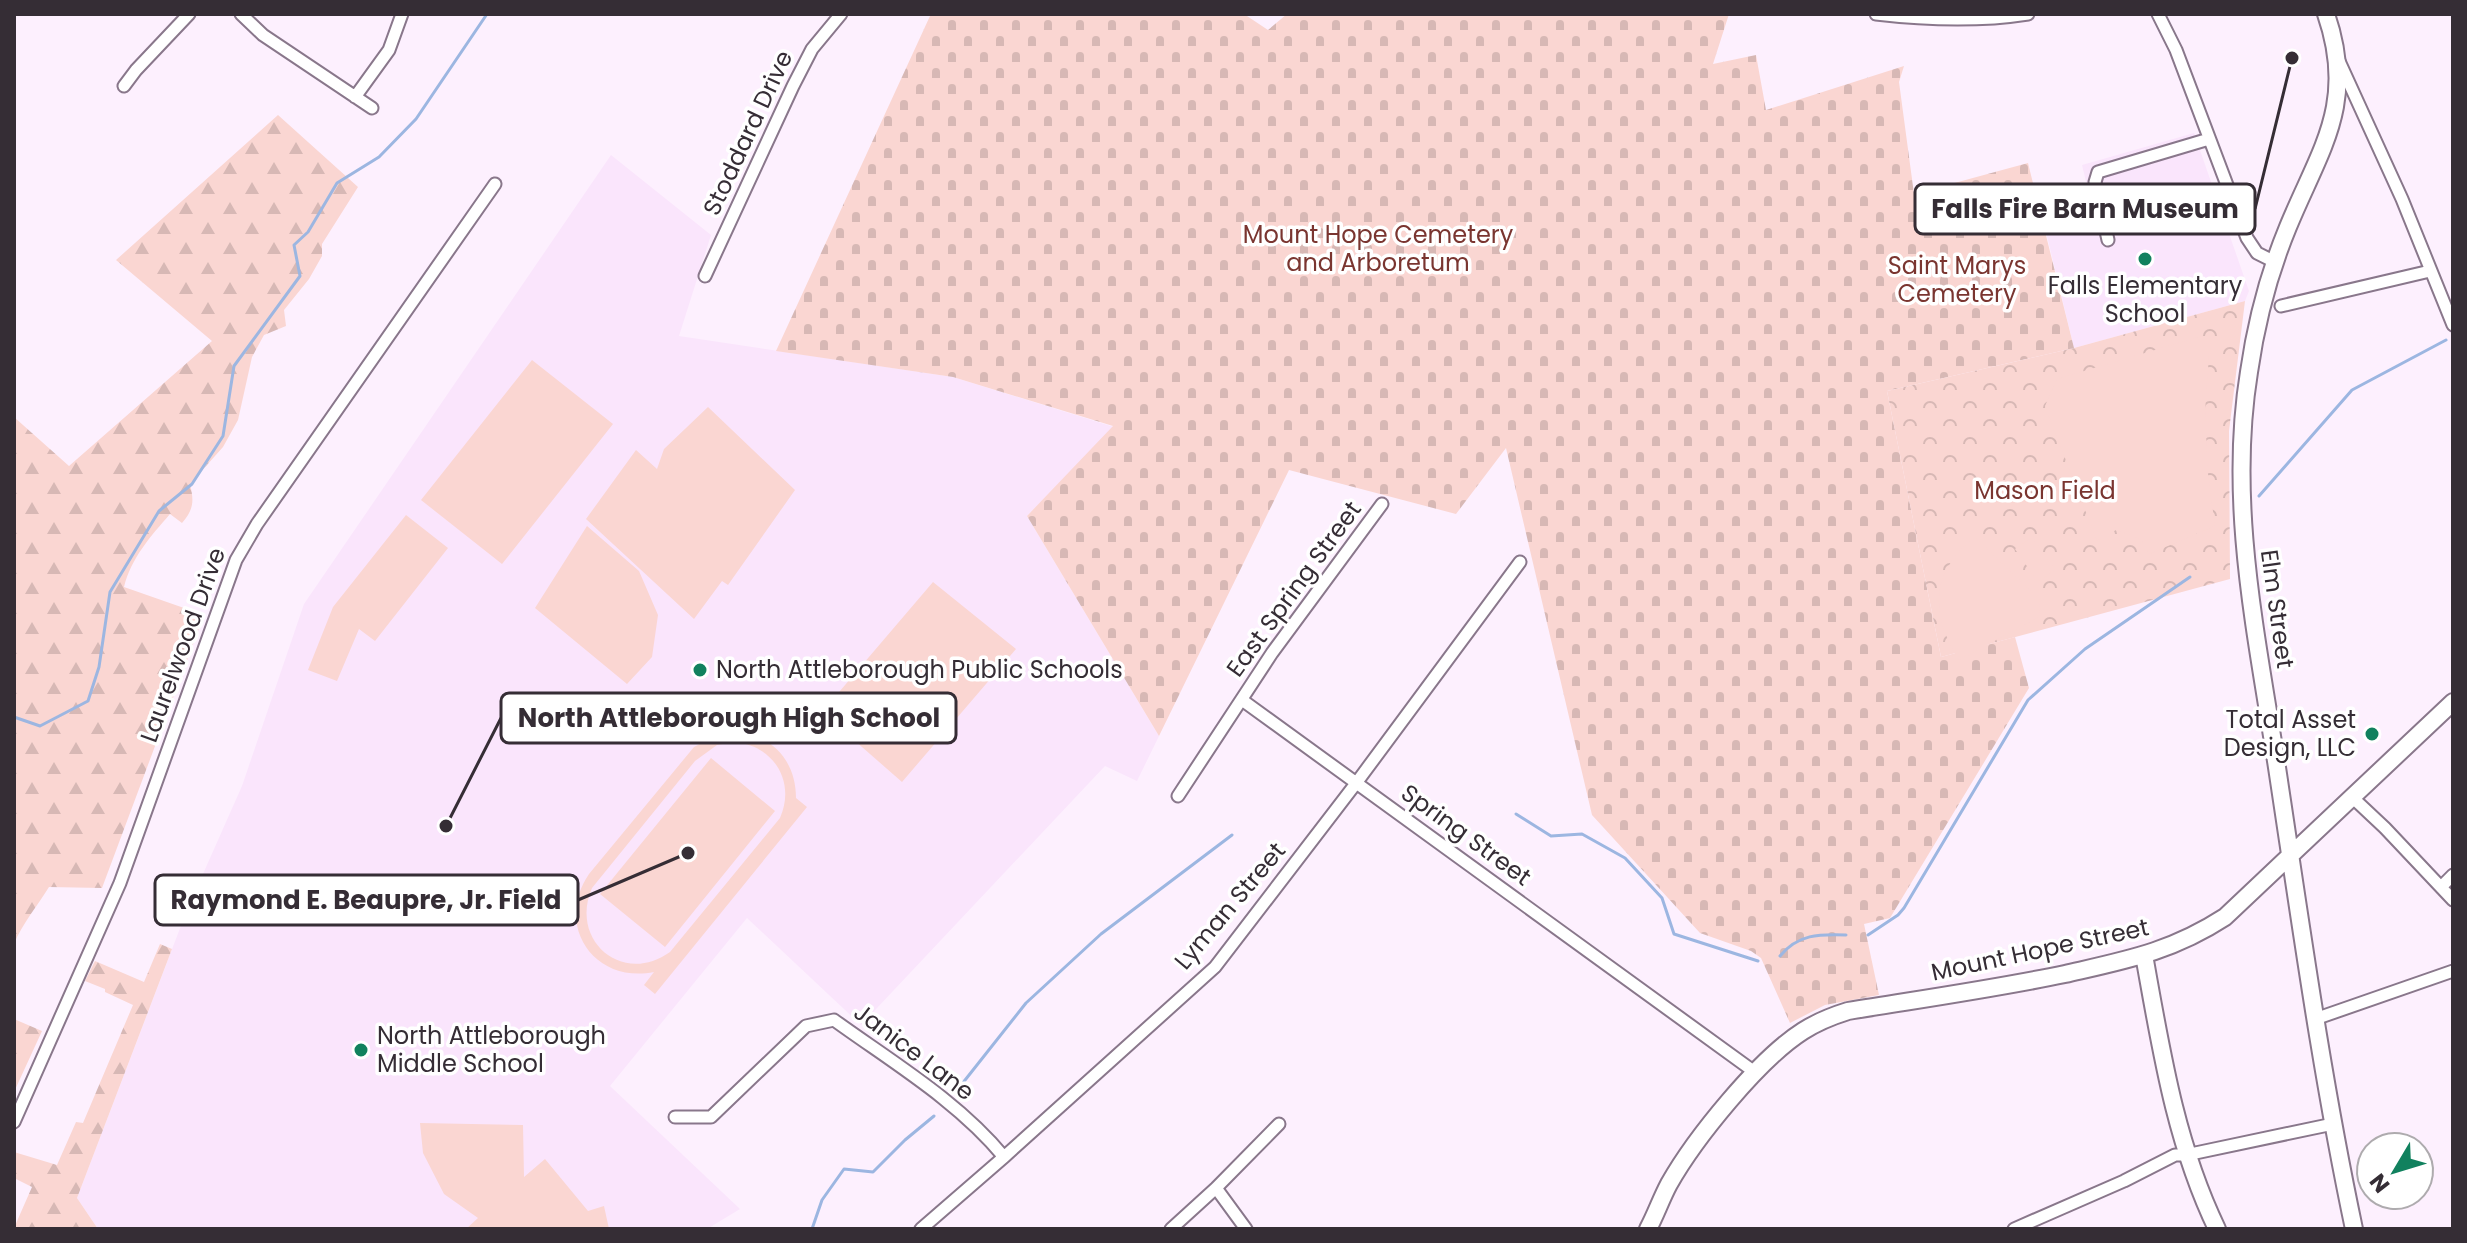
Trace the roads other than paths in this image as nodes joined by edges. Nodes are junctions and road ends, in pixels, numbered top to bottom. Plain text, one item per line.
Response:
1 (189, 14) edge
2 (241, 14) edge
3 (402, 14) edge
4 (841, 14) edge
5 (1876, 14) edge
6 (2028, 14) edge
7 (2158, 14) edge
8 (2326, 14) edge
9 (2335, 52) junction
10 (124, 86) dead end
11 (355, 97) junction
12 (372, 108) dead end
13 (2209, 139) junction
14 (495, 184) dead end
15 (2108, 240) dead end
16 (2275, 262) junction
17 (2430, 271) junction
18 (705, 276) dead end
19 (2281, 306) dead end
20 (2453, 325) edge
21 (1382, 504) dead end
22 (1520, 562) dead end
23 (1242, 700) junction
24 (2453, 702) edge
25 (1357, 782) junction
26 (1178, 796) dead end
27 (2352, 797) junction
28 (2290, 857) junction
29 (2453, 875) edge
30 (2441, 887) junction
31 (2453, 900) edge
32 (2144, 955) junction
33 (2453, 971) edge
34 (2315, 1019) junction
35 (1756, 1073) junction
36 (675, 1117) dead end
37 (14, 1122) edge
38 (1279, 1124) dead end
39 (2333, 1124) junction
40 (2186, 1155) junction
41 (1004, 1157) junction
42 (1216, 1188) junction
43 (921, 1229) edge
44 (1171, 1229) edge
45 (1246, 1229) edge
46 (1648, 1229) edge
47 (2014, 1229) edge
48 (2217, 1229) edge
49 (2354, 1229) edge

1 - 10 street
2 - 11 street
3 - 11 street
4 - 18 street, Stoddard Drive
5 - 6 street
7 - 13 street
8 - 9 street, Elm Street
9 - 16 street, Elm Street
9 - 17 street
11 - 12 street
13 - 15 street
13 - 16 street
14 - 37 street, Laurelwood Drive
16 - 28 street, Elm Street
17 - 19 street
17 - 20 street
21 - 23 street, East Spring Street
22 - 25 street, Lyman Street
23 - 25 street, Spring Street
23 - 26 street
24 - 27 street, Mount Hope Street
25 - 35 street, Spring Street
25 - 41 street, Lyman Street
27 - 28 street, Mount Hope Street
27 - 30 street
28 - 32 street, Mount Hope Street
28 - 34 street, Elm Street
29 - 30 street
30 - 31 street
32 - 35 street, Mount Hope Street
32 - 40 street
33 - 34 street
34 - 39 street, Elm Street
35 - 46 street, Mount Hope Street
36 - 41 street, Janice Lane
38 - 42 street
39 - 40 street
39 - 49 street, Elm Street
40 - 47 street
40 - 48 street
41 - 43 street, Lyman Street
42 - 44 street
42 - 45 street

